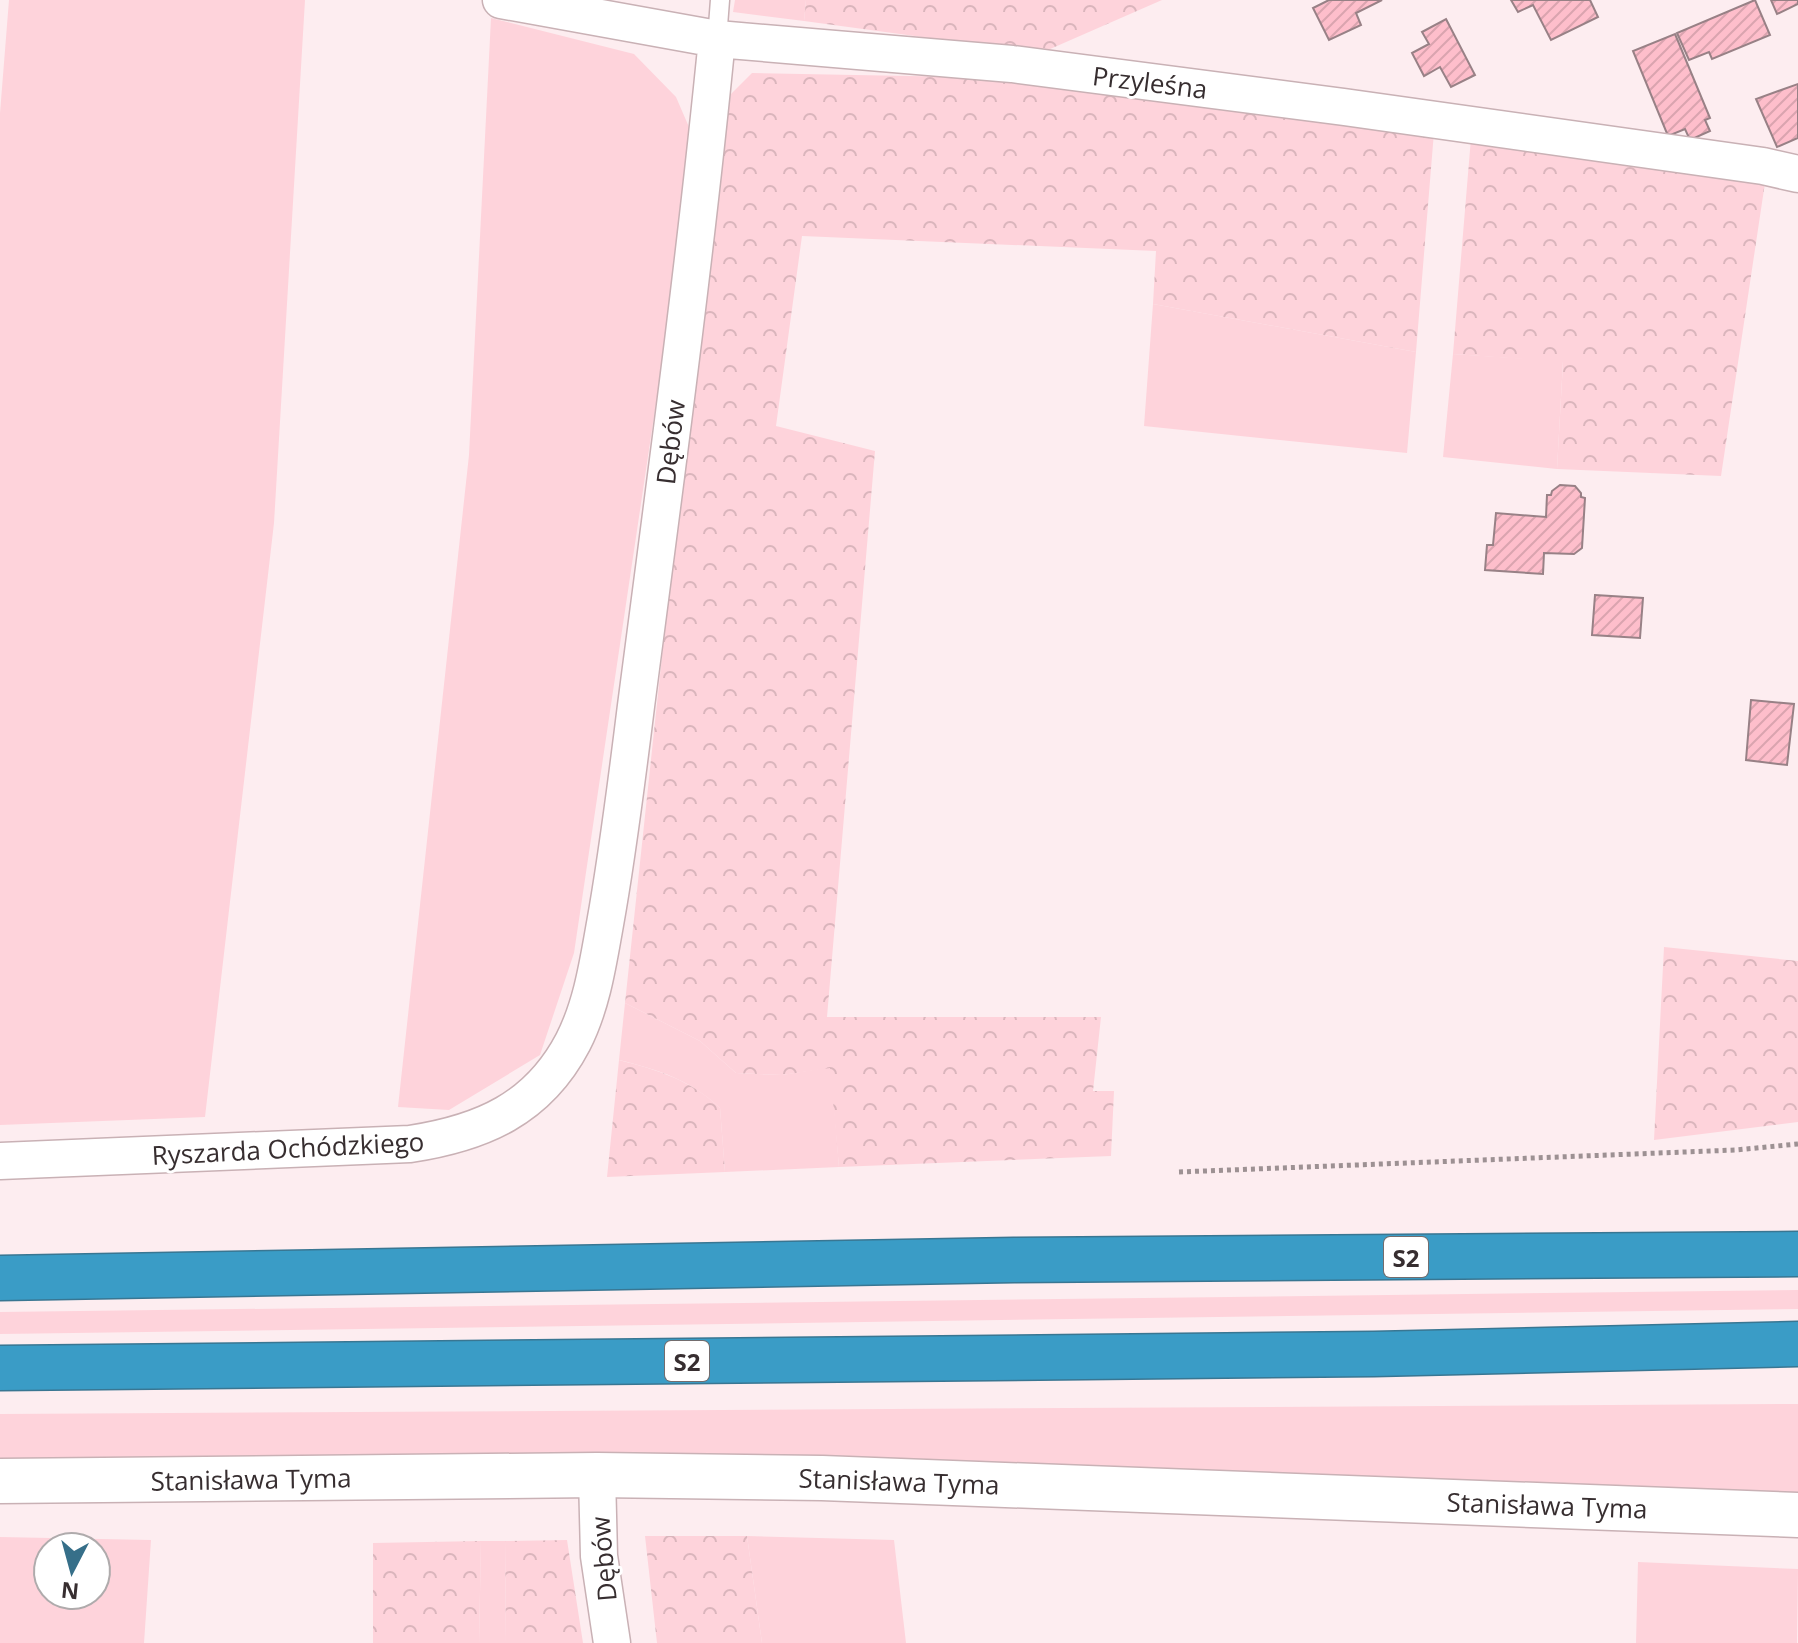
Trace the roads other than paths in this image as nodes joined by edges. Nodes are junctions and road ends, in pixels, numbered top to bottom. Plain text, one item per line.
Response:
1 (501, 0) edge
2 (720, 0) edge
3 (717, 39) junction
4 (1798, 174) edge
5 (619, 844) joint
6 (0, 1161) edge
7 (1798, 1254) edge
8 (0, 1278) edge
9 (1798, 1344) edge
10 (0, 1368) edge
11 (597, 1475) junction
12 (0, 1481) edge
13 (1798, 1515) edge
14 (612, 1643) edge

1 - 3 street, Przyleśna
2 - 3 lane
3 - 4 street, Przyleśna
3 - 5 street, Dębów
5 - 6 street, Ryszarda Ochódzkiego
7 - 8 highway, S2
9 - 10 highway, S2
11 - 12 street, Stanisława Tyma
11 - 13 street, Stanisława Tyma
11 - 14 street, Dębów

